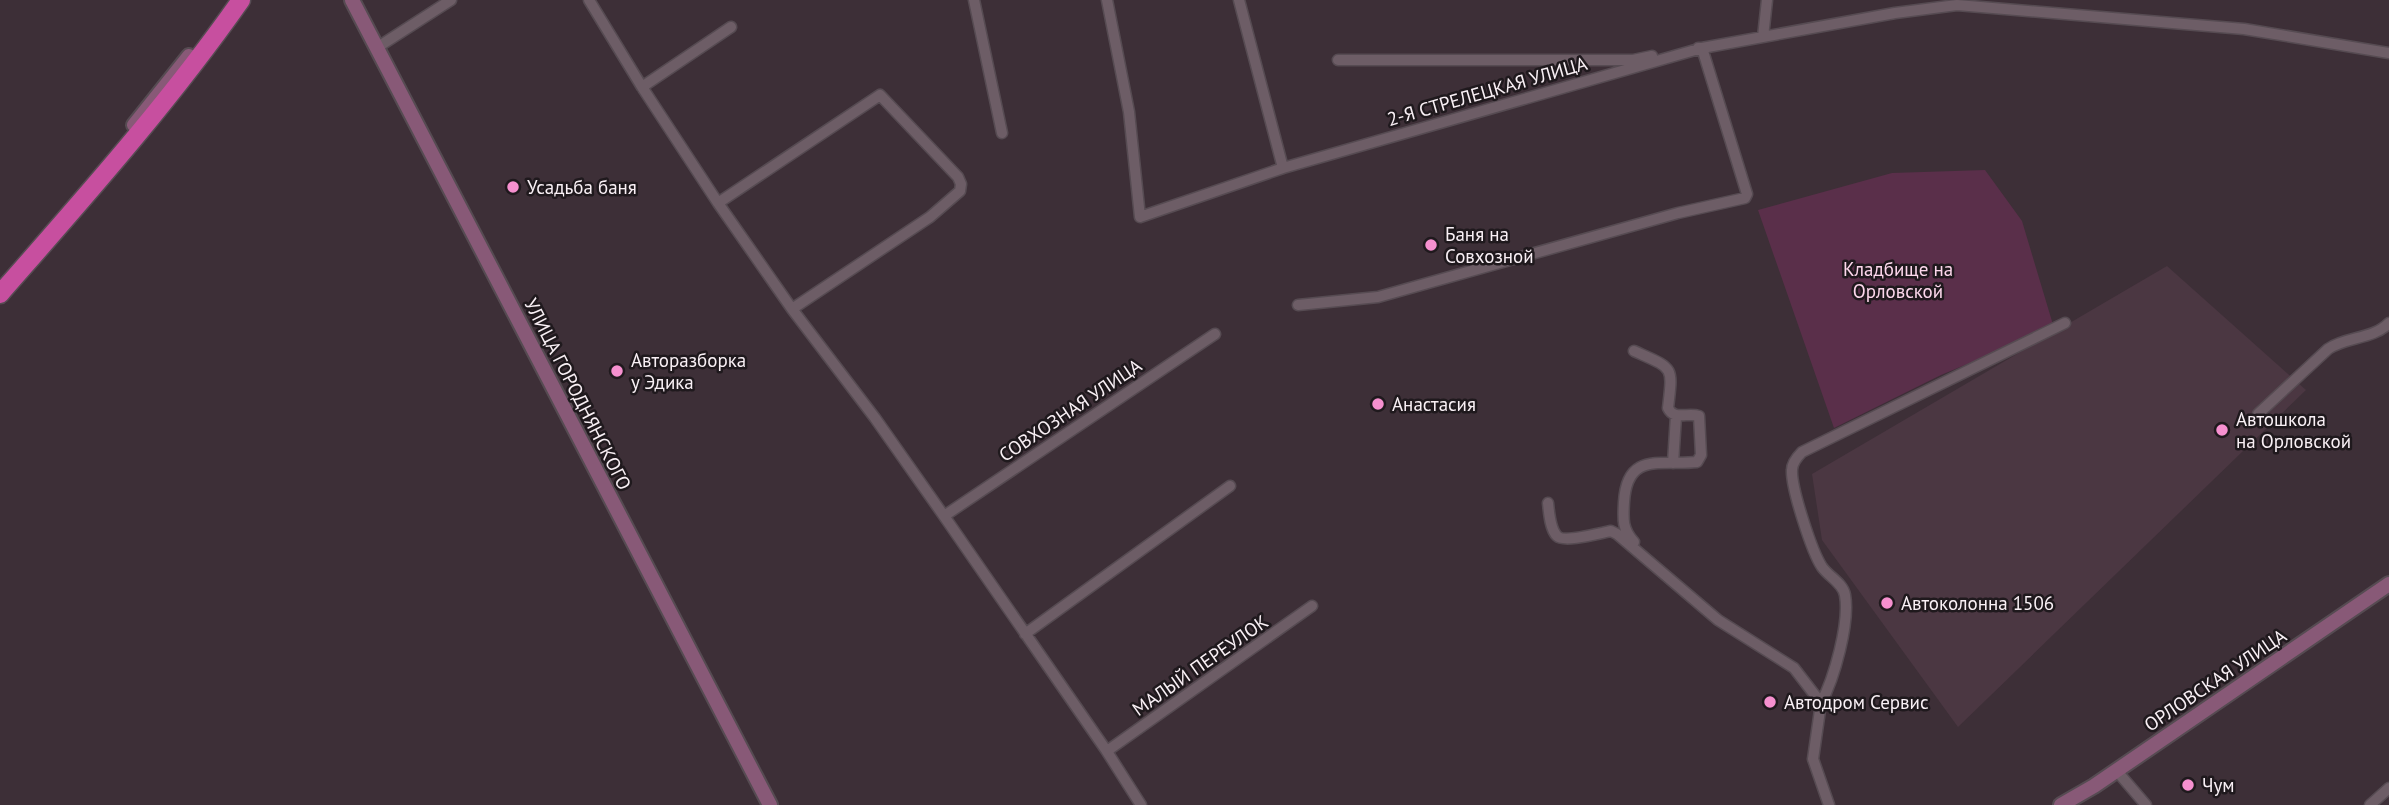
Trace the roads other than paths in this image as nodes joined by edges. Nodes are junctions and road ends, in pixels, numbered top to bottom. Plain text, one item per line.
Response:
1 (233, 0) edge
2 (241, 0) edge
3 (251, 0) edge
4 (451, 0) edge
5 (589, 0) edge
6 (974, 0) edge
7 (1107, 0) edge
8 (1239, 0) edge
9 (1767, 0) edge
10 (353, 1) edge
11 (732, 27) dead end
12 (1763, 37) junction
13 (378, 47) junction
14 (1702, 48) junction
15 (2389, 53) edge
16 (1338, 60) dead end
17 (642, 87) junction
18 (1002, 133) dead end
19 (1283, 168) junction
20 (718, 203) junction
21 (66, 220) junction
22 (22, 268) junction
23 (0, 294) edge
24 (1298, 304) dead end
25 (792, 309) junction
26 (2065, 323) dead end
27 (2389, 323) edge
28 (1215, 334) dead end
29 (1634, 351) dead end
30 (2259, 414) dead end
31 (1675, 416) junction
32 (1673, 463) junction
33 (1230, 486) dead end
34 (1548, 503) dead end
35 (944, 516) junction
36 (1622, 522) junction
37 (1611, 531) junction
38 (1638, 551) junction
39 (2389, 584) edge
40 (1312, 606) dead end
41 (1025, 634) junction
42 (1821, 703) junction
43 (1107, 751) junction
44 (2116, 770) junction
45 (2389, 788) edge
46 (770, 805) edge
47 (1141, 805) edge
48 (1829, 805) edge
49 (2061, 805) edge
50 (2146, 805) edge
51 (2370, 805) edge

1 - 22 main road
2 - 21 highway
3 - 21 main road
4 - 13 street
5 - 17 street
6 - 18 street
7 - 19 street, 2-Я СТРЕЛЕЦКАЯ УЛИЦА
8 - 19 street
9 - 12 street
10 - 13 main road, УЛИЦА ГОРОДНЯНСКОГО
11 - 17 street
12 - 14 street, 2-Я СТРЕЛЕЦКАЯ УЛИЦА
12 - 15 street, 2-Я СТРЕЛЕЦКАЯ УЛИЦА
13 - 46 main road, УЛИЦА ГОРОДНЯНСКОГО
14 - 16 street, 2-Я СТРЕЛЕЦКАЯ УЛИЦА
14 - 19 street, 2-Я СТРЕЛЕЦКАЯ УЛИЦА
14 - 24 street
17 - 20 street
20 - 25 street
20 - 25 street
21 - 22 highway
22 - 23 highway
25 - 35 street
26 - 42 street
27 - 30 street
28 - 35 street, СОВХОЗНАЯ УЛИЦА
29 - 31 street
31 - 32 street
31 - 32 street
32 - 36 street
33 - 41 street
34 - 37 street
35 - 41 street
36 - 37 street
36 - 38 street
37 - 38 street
38 - 42 street
39 - 44 main road, ОРЛОВСКАЯ УЛИЦА
40 - 43 street, МАЛЫЙ ПЕРЕУЛОК
41 - 43 street
42 - 48 street
43 - 47 street
44 - 49 main road, ОРЛОВСКАЯ УЛИЦА
44 - 50 street
45 - 51 street

